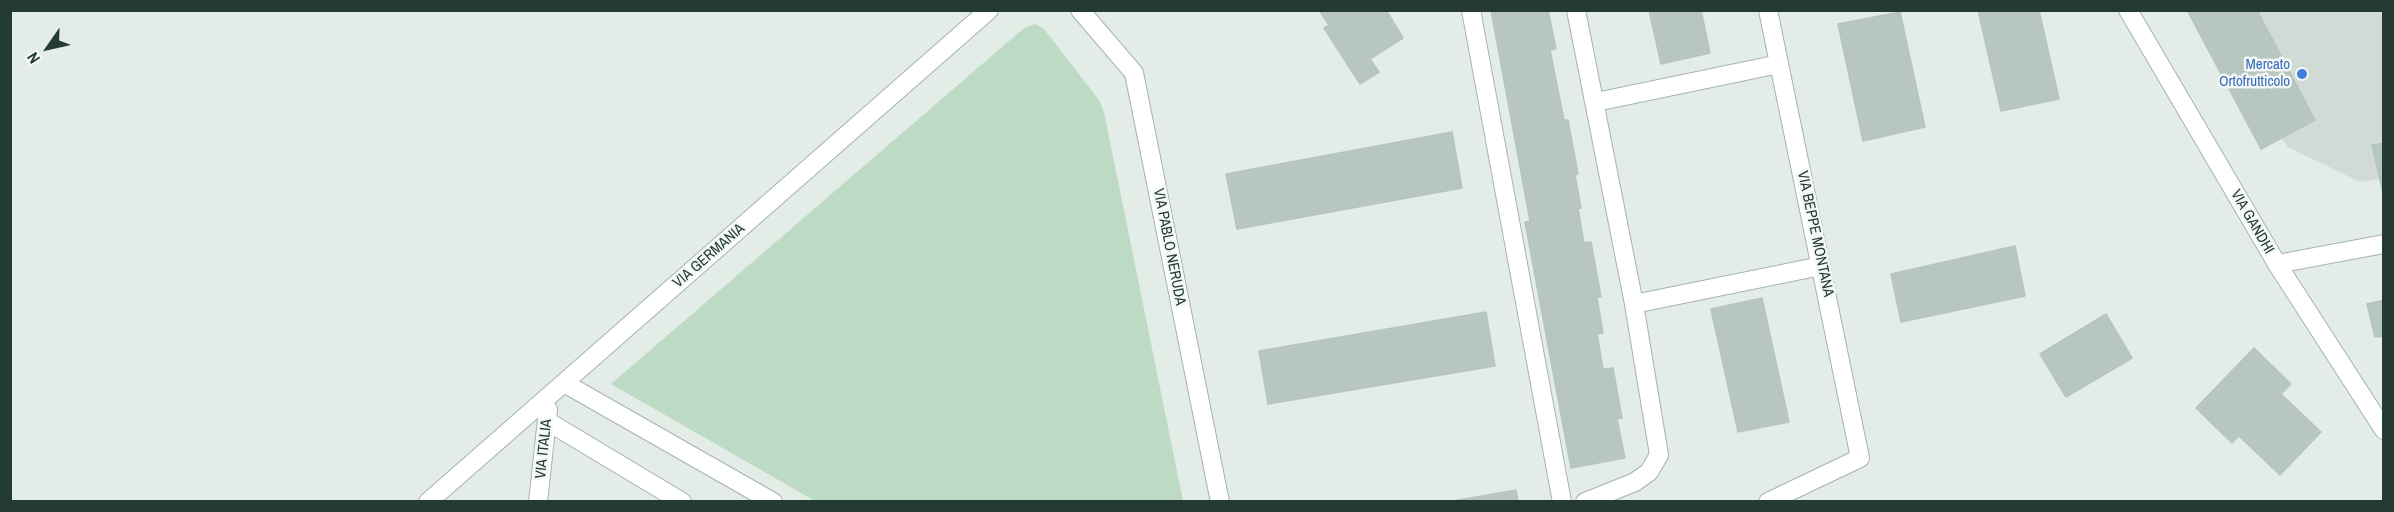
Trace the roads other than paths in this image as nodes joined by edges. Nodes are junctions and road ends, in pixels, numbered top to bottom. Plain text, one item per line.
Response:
1 (990, 10) edge
2 (1080, 10) edge
3 (1471, 10) edge
4 (1576, 10) edge
5 (1768, 10) edge
6 (2128, 10) edge
7 (1779, 64) junction
8 (1596, 102) junction
9 (2384, 244) edge
10 (2277, 264) junction
11 (1821, 266) junction
12 (1634, 304) junction
13 (564, 383) junction
14 (549, 396) junction
15 (547, 421) junction
16 (2384, 430) edge
17 (428, 501) edge
18 (538, 501) edge
19 (682, 501) edge
20 (773, 501) edge
21 (1220, 501) edge
22 (1562, 501) edge
23 (1585, 501) edge
24 (1768, 501) edge

1 - 13 street, VIA GERMANIA
2 - 21 street, VIA PABLO NERUDA
3 - 22 street
4 - 8 street
5 - 7 street, VIA BEPPE MONTANA
6 - 10 street, VIA GANDHI
7 - 8 street
7 - 11 street, VIA BEPPE MONTANA
8 - 12 street
9 - 10 street
10 - 16 street, VIA GANDHI
11 - 12 street
11 - 24 street, VIA BEPPE MONTANA
12 - 23 street
13 - 14 street, VIA GERMANIA
13 - 20 street
14 - 15 street, VIA ITALIA
14 - 17 street, VIA GERMANIA
15 - 18 street, VIA ITALIA
15 - 19 street

